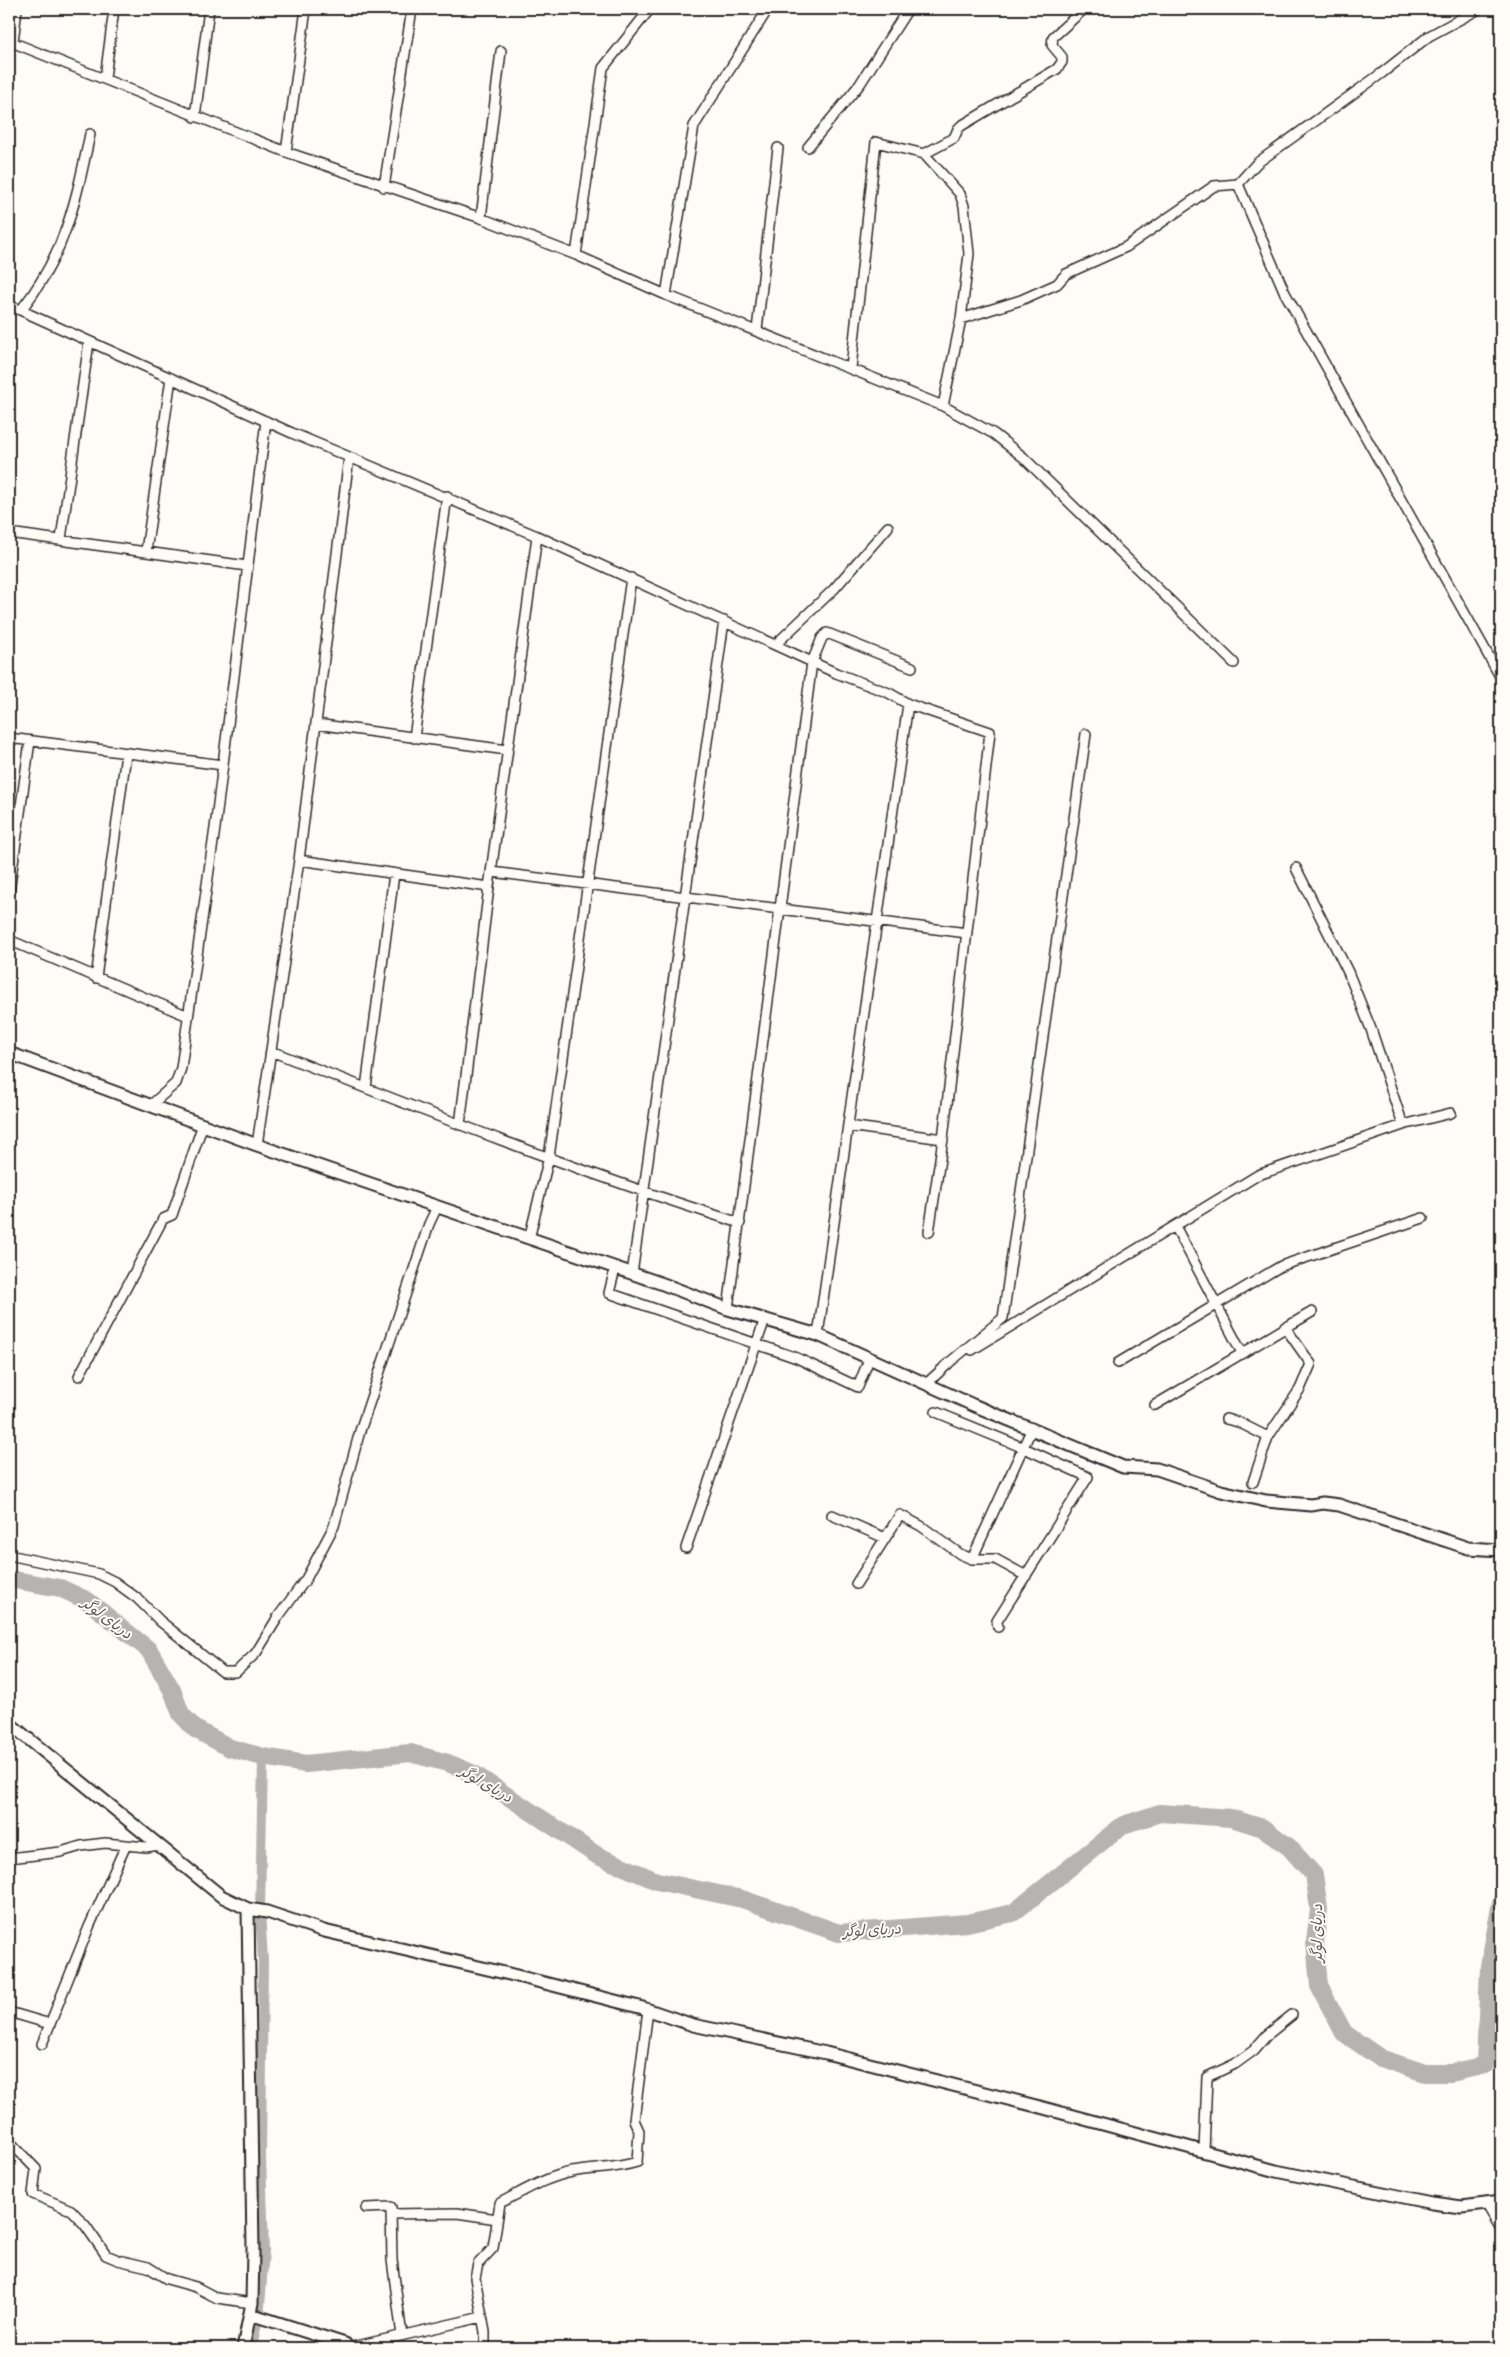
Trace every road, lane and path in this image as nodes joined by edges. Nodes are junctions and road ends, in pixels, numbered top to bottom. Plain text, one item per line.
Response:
1 (17, 9) edge
2 (114, 9) edge
3 (209, 9) edge
4 (306, 9) edge
5 (412, 9) edge
6 (650, 9) edge
7 (768, 9) edge
8 (908, 9) edge
9 (1084, 9) edge
10 (1478, 9) edge
11 (11, 42) edge
12 (501, 51) dead end
13 (105, 78) junction
14 (195, 117) junction
15 (90, 134) dead end
16 (808, 147) dead end
17 (778, 148) dead end
18 (286, 152) junction
19 (924, 154) junction
20 (1238, 184) junction
21 (384, 187) junction
22 (481, 218) junction
23 (576, 255) junction
24 (666, 294) junction
25 (9, 305) edge
26 (21, 310) junction
27 (961, 319) junction
28 (757, 330) junction
29 (89, 342) junction
30 (851, 368) junction
31 (171, 378) junction
32 (943, 406) junction
33 (266, 421) junction
34 (349, 457) junction
35 (447, 496) junction
36 (888, 527) dead end
37 (9, 533) edge
38 (537, 536) junction
39 (61, 539) junction
40 (146, 551) junction
41 (247, 566) junction
42 (631, 578) junction
43 (724, 621) junction
44 (775, 645) junction
45 (812, 662) junction
46 (1234, 663) dead end
47 (912, 667) dead end
48 (1501, 678) edge
49 (908, 704) junction
50 (316, 724) junction
51 (1086, 734) dead end
52 (9, 738) edge
53 (414, 738) junction
54 (30, 741) junction
55 (507, 750) junction
56 (126, 754) junction
57 (223, 765) junction
58 (299, 860) junction
59 (1296, 868) dead end
60 (492, 872) junction
61 (394, 874) junction
62 (588, 883) junction
63 (489, 887) junction
64 (9, 892) edge
65 (686, 897) junction
66 (780, 908) junction
67 (877, 920) junction
68 (967, 933) junction
69 (9, 940) edge
70 (96, 978) junction
71 (188, 1016) junction
72 (271, 1051) junction
73 (9, 1053) edge
74 (366, 1088) junction
75 (151, 1105) junction
76 (1451, 1113) dead end
77 (460, 1125) junction
78 (1403, 1125) junction
79 (848, 1126) junction
80 (202, 1127) junction
81 (944, 1140) junction
82 (257, 1145) junction
83 (549, 1156) junction
84 (644, 1193) junction
85 (435, 1211) junction
86 (1423, 1218) dead end
87 (740, 1223) junction
88 (1175, 1226) junction
89 (929, 1232) dead end
90 (529, 1239) junction
91 (615, 1269) junction
92 (632, 1274) junction
93 (1216, 1304) junction
94 (728, 1309) junction
95 (1312, 1312) dead end
96 (765, 1320) junction
97 (1286, 1327) junction
98 (818, 1335) junction
99 (758, 1343) junction
100 (1242, 1354) junction
101 (869, 1360) junction
102 (1118, 1363) dead end
103 (944, 1367) junction
104 (79, 1376) dead end
105 (926, 1384) junction
106 (1155, 1405) dead end
107 (936, 1412) dead end
108 (1226, 1419) dead end
109 (1032, 1428) junction
110 (1268, 1437) junction
111 (1024, 1448) junction
112 (1253, 1482) dead end
113 (832, 1514) dead end
114 (885, 1538) junction
115 (686, 1548) dead end
116 (1501, 1550) edge
117 (9, 1555) edge
118 (972, 1560) junction
119 (1026, 1576) junction
120 (856, 1584) dead end
121 (998, 1627) dead end
122 (9, 1723) edge
123 (159, 1845) junction
124 (126, 1846) junction
125 (9, 1858) edge
126 (251, 1909) junction
127 (648, 2010) junction
128 (9, 2012) edge
129 (1292, 2015) dead end
130 (50, 2024) junction
131 (42, 2044) dead end
132 (9, 2141) edge
133 (1204, 2151) junction
134 (1501, 2202) edge
135 (1487, 2205) junction
136 (366, 2208) dead end
137 (392, 2214) junction
138 (497, 2219) junction
139 (1501, 2229) edge
140 (255, 2312) junction
141 (482, 2317) junction
142 (402, 2336) junction
143 (243, 2348) edge
144 (347, 2348) edge
145 (485, 2348) edge

1 - 11 street
2 - 13 street
3 - 14 street
4 - 18 street
5 - 21 street
6 - 23 street
7 - 24 street
8 - 16 street
9 - 19 street
10 - 20 street
11 - 13 street
12 - 22 street
13 - 14 street
14 - 18 street
15 - 26 street
17 - 28 street
18 - 21 street
19 - 27 street
19 - 30 street
20 - 27 street
20 - 48 street
21 - 22 street
22 - 23 street
23 - 24 street
24 - 28 street
25 - 26 street
26 - 29 street
27 - 32 street
28 - 30 street
29 - 31 street
29 - 39 street
30 - 32 street
31 - 33 street
31 - 40 street
32 - 46 street
33 - 34 street
33 - 41 street
34 - 35 street
34 - 50 street
35 - 38 street
35 - 53 street
36 - 44 street
37 - 39 street
38 - 42 street
38 - 55 street
39 - 40 street
40 - 41 street
41 - 57 street
42 - 43 street
42 - 62 street
43 - 44 street
43 - 65 street
44 - 45 street
45 - 47 street
45 - 49 street
45 - 66 street
49 - 67 street
49 - 68 street
50 - 53 street
50 - 58 street
51 - 103 street
52 - 54 street
53 - 55 street
54 - 56 street
54 - 64 street
55 - 60 street
56 - 57 street
56 - 70 street
57 - 71 street
58 - 61 street
58 - 72 street
59 - 78 street
60 - 62 street
60 - 63 street
61 - 63 street
61 - 74 street
62 - 65 street
62 - 83 street
63 - 77 street
65 - 66 street
65 - 84 street
66 - 67 street
66 - 87 street
67 - 68 street
67 - 79 street
68 - 81 street
69 - 70 street
70 - 71 street
71 - 75 street
72 - 74 street
72 - 82 street
73 - 75 street
74 - 77 street
75 - 80 street
76 - 78 street
77 - 83 street
78 - 88 street
79 - 81 street
79 - 98 street
80 - 82 street
80 - 104 street
81 - 89 street
82 - 85 street
83 - 84 street
83 - 90 street
84 - 87 street
84 - 92 street
85 - 90 street
85 - 117 street
86 - 93 street
87 - 94 street
88 - 93 street
88 - 103 street
90 - 91 street
91 - 92 street
91 - 99 street
92 - 94 street
93 - 100 street
93 - 102 street
94 - 96 street
95 - 97 street
96 - 98 street
96 - 99 street
97 - 100 street
97 - 110 street
98 - 101 street
99 - 101 street
99 - 115 street
100 - 106 street
101 - 105 street
103 - 105 street
105 - 109 street
107 - 111 street
108 - 110 street
109 - 111 street
109 - 116 street
110 - 112 street
111 - 118 street
111 - 119 street
113 - 114 street
114 - 118 street
114 - 120 street
118 - 119 street
119 - 121 street
122 - 123 street
123 - 124 street
123 - 126 street
124 - 125 street
124 - 130 street
126 - 127 street
126 - 140 street
127 - 133 street
127 - 138 street
128 - 130 street
129 - 133 street
130 - 131 street
132 - 140 street
133 - 135 street
134 - 135 street
135 - 139 street
136 - 137 street
137 - 138 street
137 - 142 street
138 - 141 street
140 - 143 street
140 - 144 street
141 - 142 street
141 - 145 street
142 - 144 street

